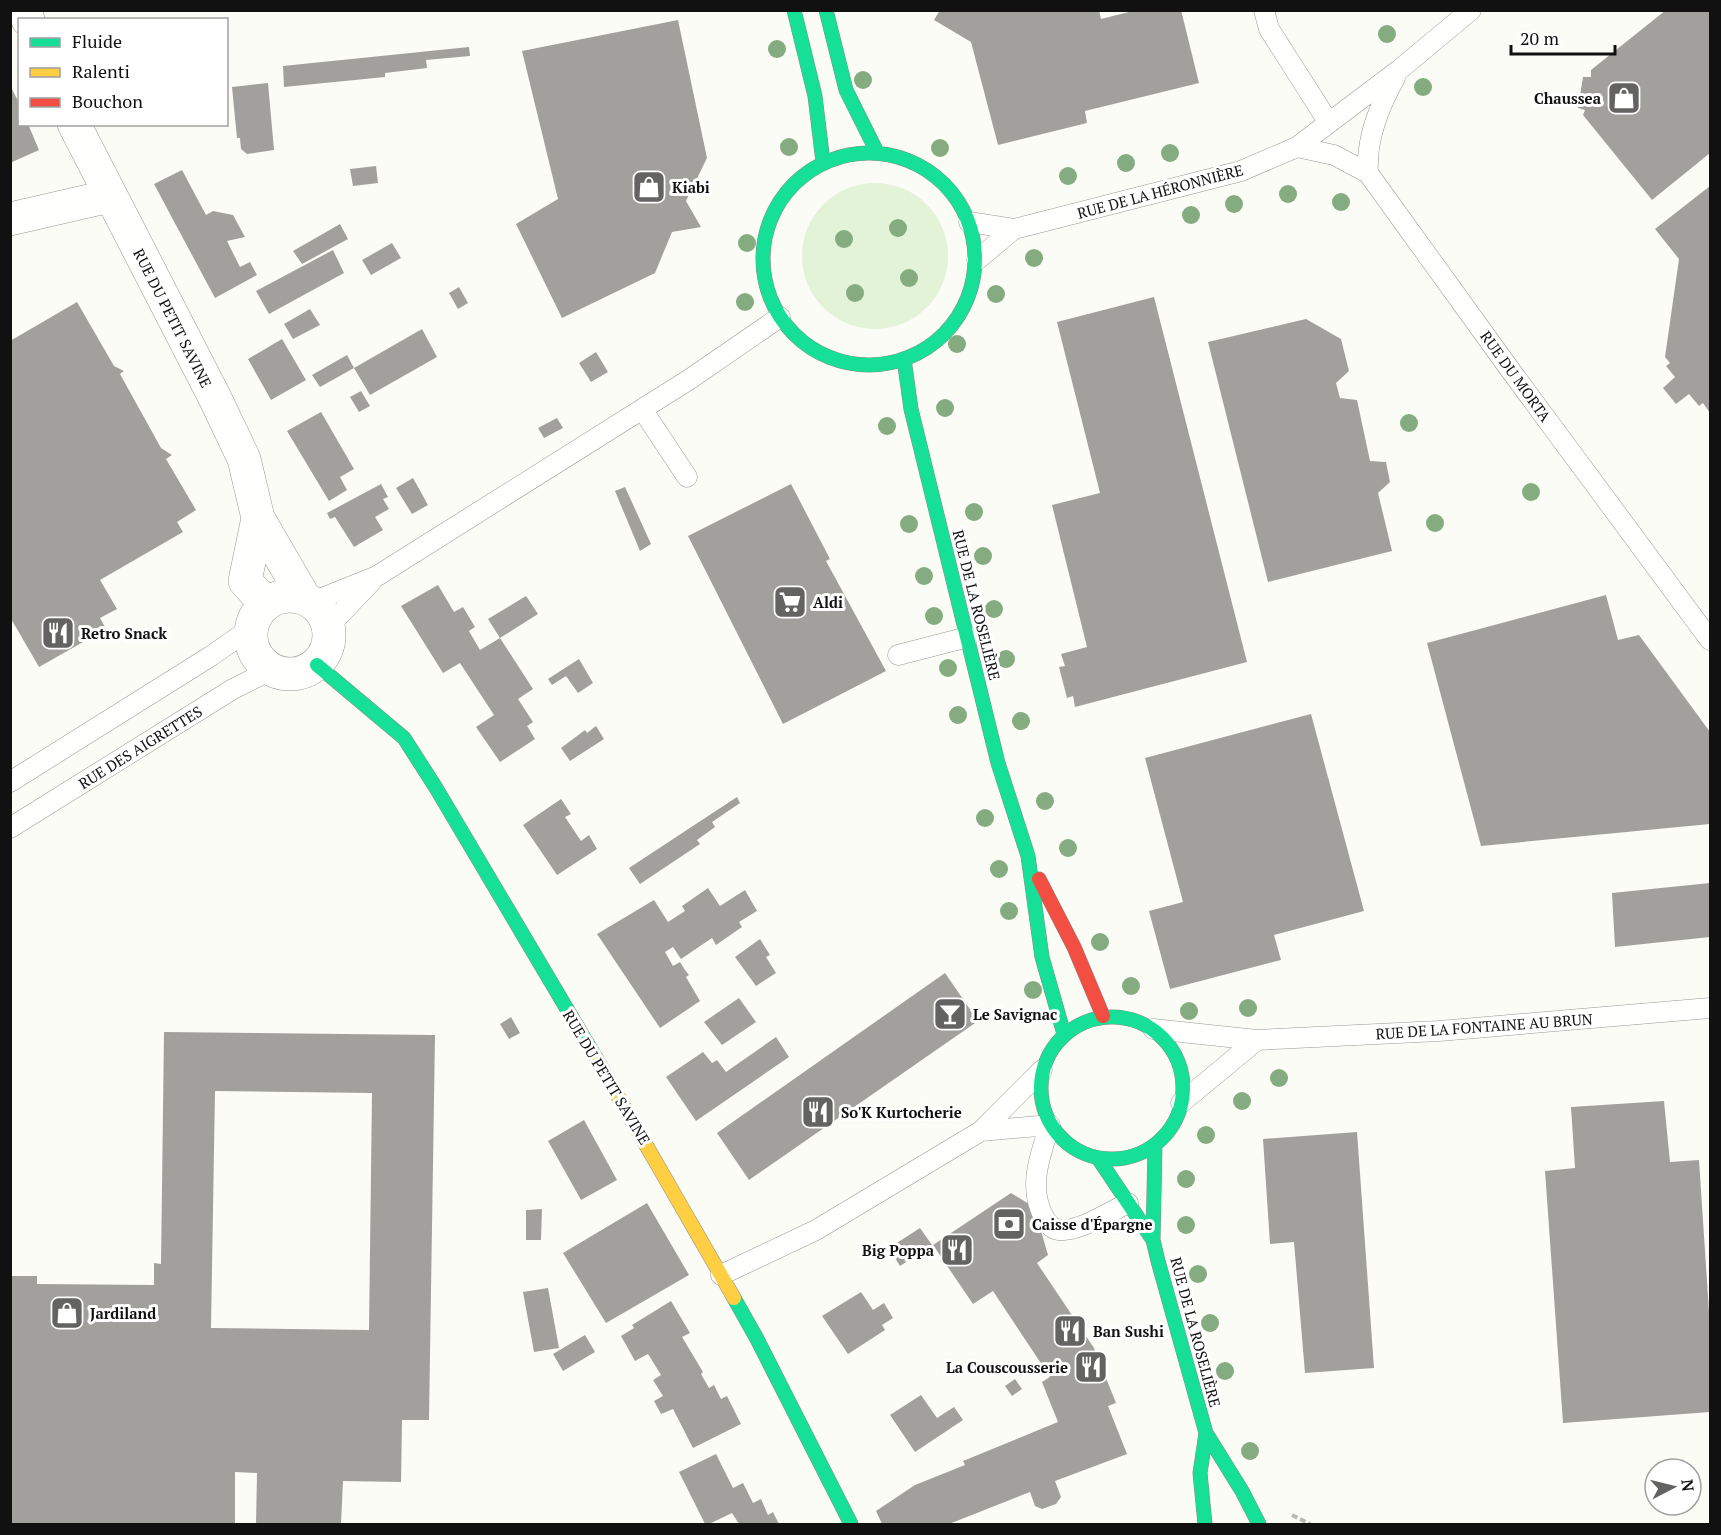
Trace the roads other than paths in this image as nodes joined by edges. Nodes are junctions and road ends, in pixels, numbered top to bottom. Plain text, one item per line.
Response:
1 (794, 10) edge
2 (826, 10) edge
3 (1264, 10) edge
4 (1471, 10) edge
5 (1399, 70) junction
6 (1329, 123) junction
7 (75, 126) edge
8 (1297, 147) junction
9 (878, 152) junction
10 (823, 162) junction
11 (1368, 173) junction
12 (110, 196) junction
13 (10, 219) edge
14 (969, 222) junction
15 (1014, 229) junction
16 (976, 260) junction
17 (780, 317) junction
18 (904, 359) junction
19 (642, 409) junction
20 (687, 477) dead end
21 (258, 518) junction
22 (377, 576) junction
23 (315, 609) junction
24 (258, 616) junction
25 (968, 637) junction
26 (1710, 640) edge
27 (898, 655) dead end
28 (317, 665) junction
29 (271, 670) junction
30 (10, 782) edge
31 (10, 828) edge
32 (1028, 856) junction
33 (1710, 1008) edge
34 (1103, 1016) junction
35 (1153, 1029) junction
36 (1064, 1034) junction
37 (1257, 1040) junction
38 (1042, 1070) junction
39 (1181, 1103) junction
40 (1050, 1125) junction
41 (981, 1131) junction
42 (1155, 1145) junction
43 (1098, 1158) junction
44 (1128, 1203) junction
45 (1153, 1240) junction
46 (721, 1275) junction
47 (1206, 1433) junction
48 (850, 1524) edge
49 (1205, 1524) edge
50 (1258, 1524) edge

1 - 10 street
2 - 9 street
3 - 6 lane
4 - 5 lane, RUE DE LA HÉRONNIÈRE
5 - 6 lane, RUE DE LA HÉRONNIÈRE
5 - 11 lane
6 - 8 lane, RUE DE LA HÉRONNIÈRE
7 - 12 street, RUE DU PETIT SAVINE
8 - 11 lane, RUE DU MORTA
8 - 15 lane, RUE DE LA HÉRONNIÈRE
9 - 10 street
9 - 14 street
10 - 17 street
11 - 26 lane, RUE DU MORTA
12 - 13 street
12 - 21 street, RUE DU PETIT SAVINE
14 - 15 lane
14 - 16 street
15 - 16 lane
16 - 18 street
17 - 18 street
17 - 19 lane
18 - 25 street, RUE DE LA ROSELIÈRE
19 - 20 lane
19 - 22 lane
21 - 23 street, RUE DU PETIT SAVINE
21 - 24 street, RUE DU PETIT SAVINE
22 - 23 lane
22 - 23 lane
23 - 24 street
23 - 28 street
24 - 29 street, RUE DU PETIT SAVINE
24 - 30 lane
25 - 27 lane
25 - 32 street, RUE DE LA ROSELIÈRE
28 - 29 street
28 - 46 street, RUE DU PETIT SAVINE
29 - 31 lane, RUE DES AIGRETTES
32 - 34 street, RUE DE LA ROSELIÈRE
32 - 36 street, RUE DE LA ROSELIÈRE
33 - 37 lane, RUE DE LA FONTAINE AU BRUN
34 - 35 street
34 - 36 street
35 - 37 lane, RUE DE LA FONTAINE AU BRUN
35 - 39 street
36 - 38 street
37 - 39 lane
38 - 40 street
38 - 41 lane
39 - 42 street
40 - 41 lane
40 - 43 street
40 - 44 lane
41 - 46 lane
42 - 43 street
42 - 45 street, RUE DE LA ROSELIÈRE
43 - 44 street, RUE DE LA ROSELIÈRE
44 - 45 street, RUE DE LA ROSELIÈRE
45 - 47 street, RUE DE LA ROSELIÈRE
46 - 48 street, RUE DU PETIT SAVINE
47 - 49 street, RUE DE LA ROSELIÈRE
47 - 50 street, RUE DE LA ROSELIÈRE

